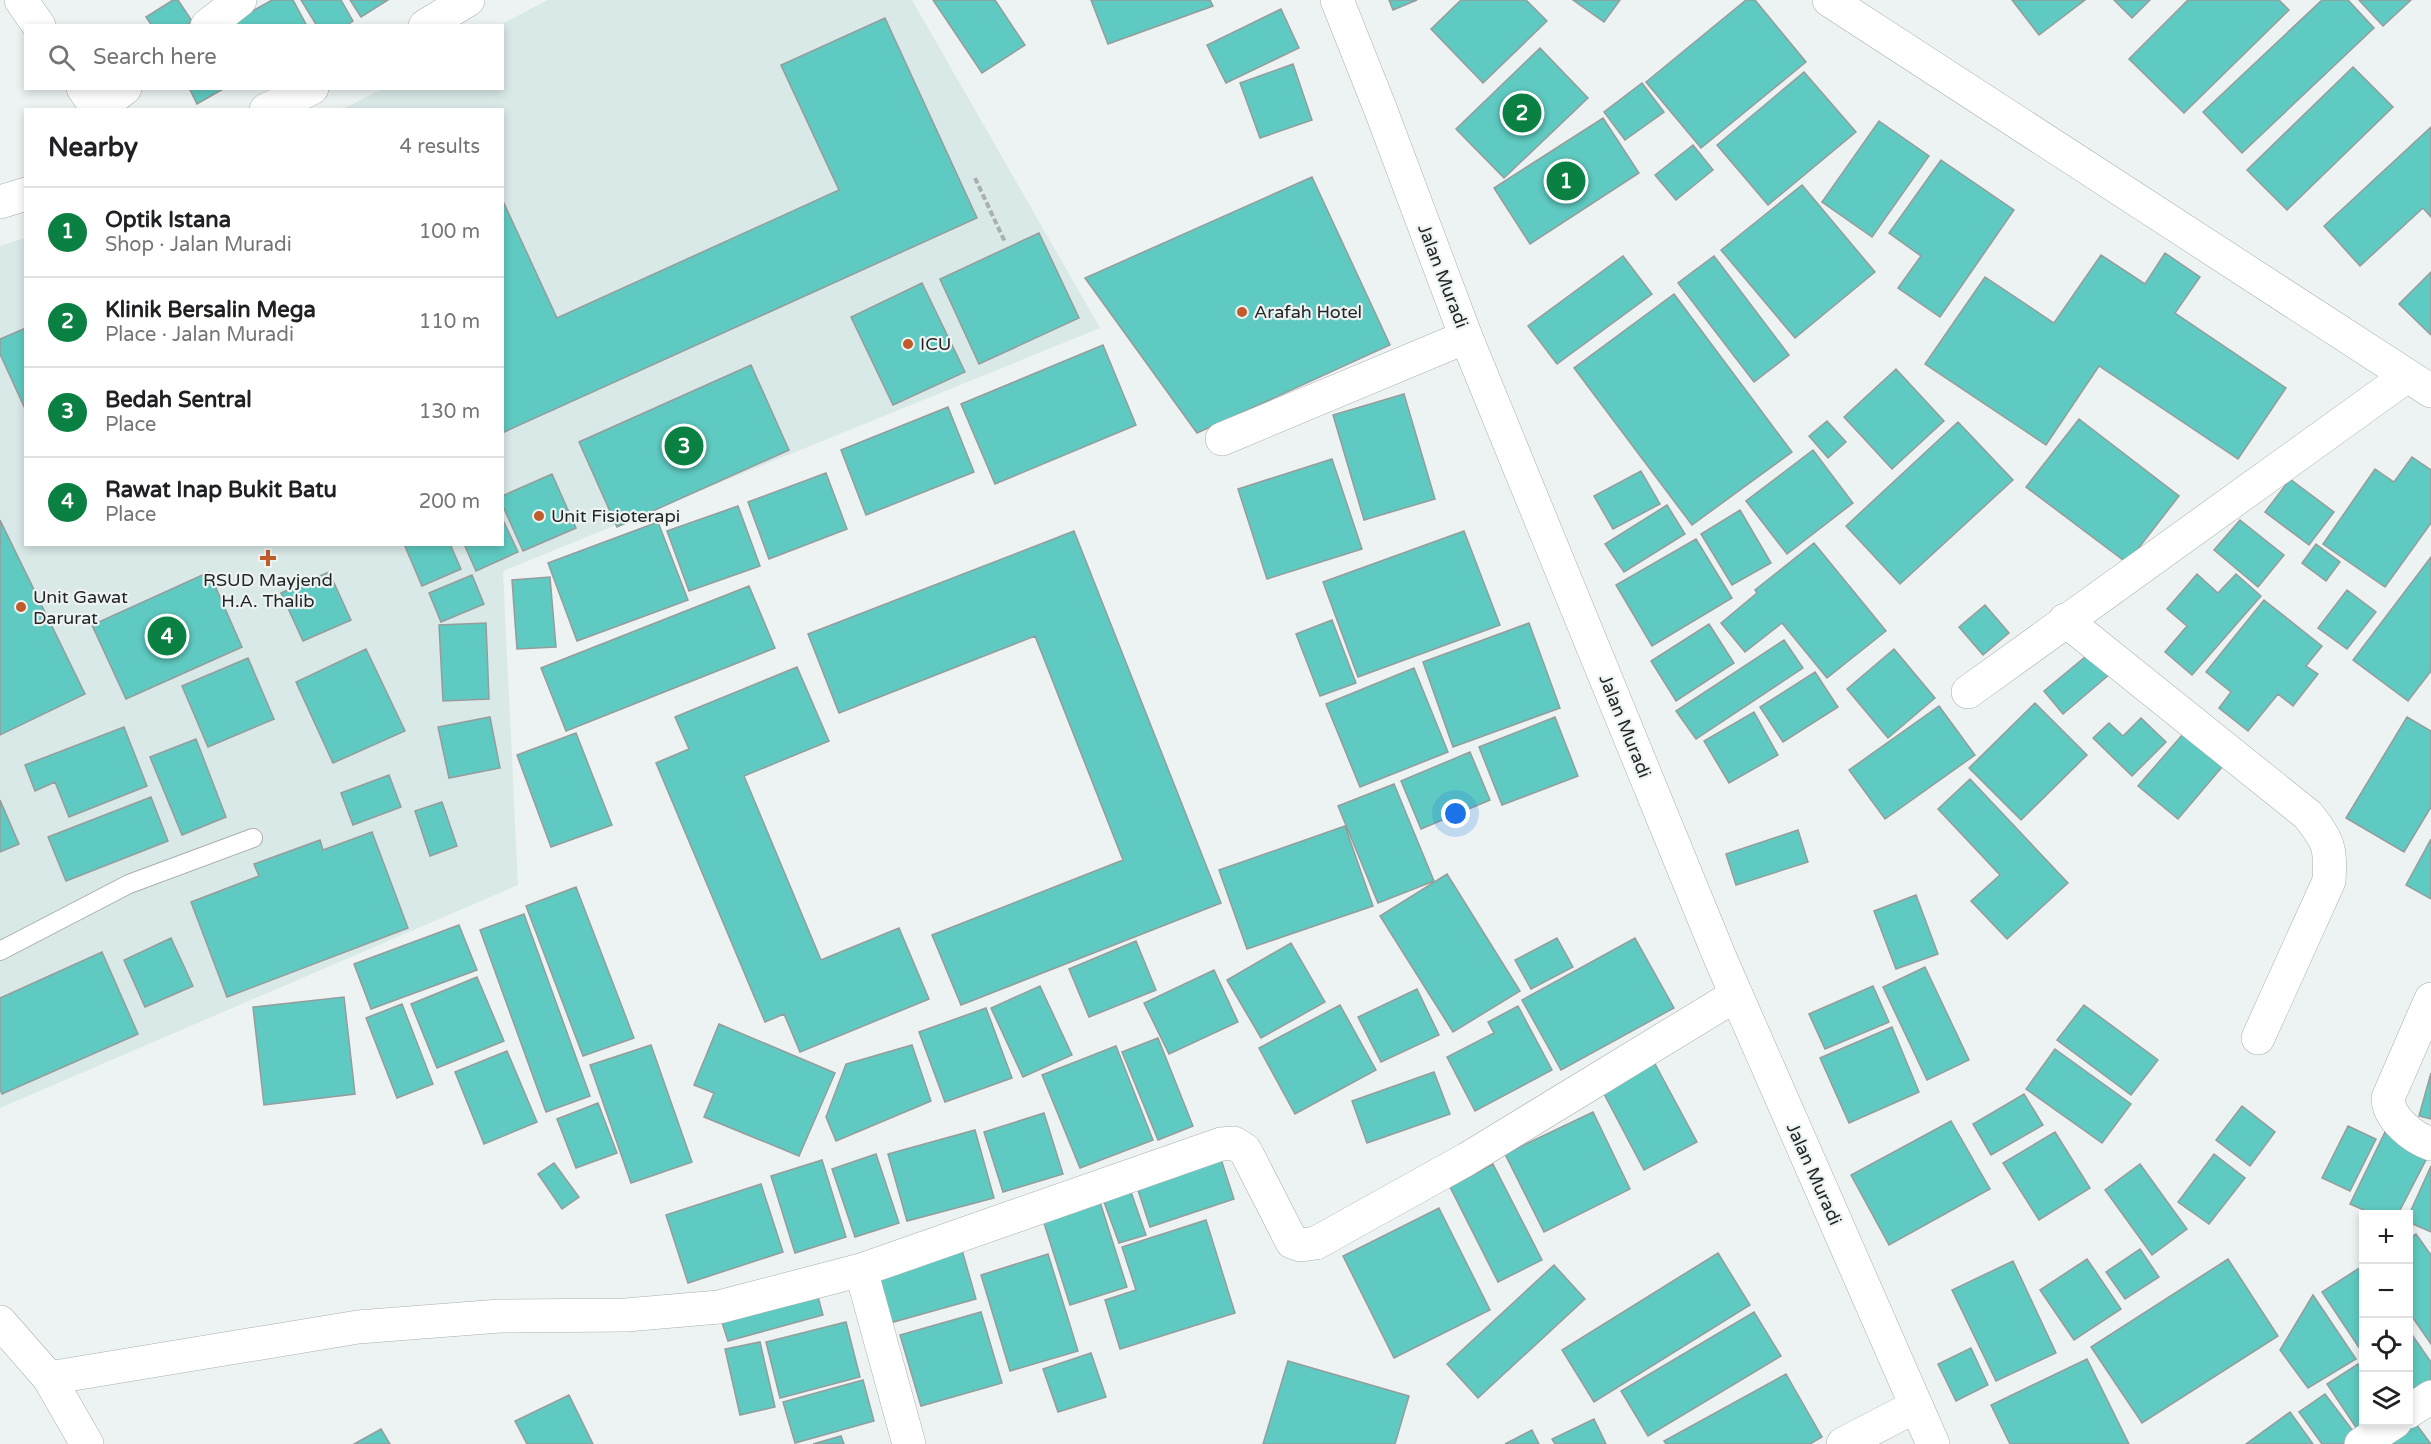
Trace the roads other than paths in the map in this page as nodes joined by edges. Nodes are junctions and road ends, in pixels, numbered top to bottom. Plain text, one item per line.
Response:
1 (21, 0) edge
2 (240, 0) edge
3 (468, 0) edge
4 (1337, 0) edge
5 (1829, 0) edge
6 (38, 24) edge
7 (210, 24) edge
8 (428, 24) edge
9 (84, 90) edge
10 (122, 90) edge
11 (308, 90) edge
12 (97, 108) edge
13 (99, 108) edge
14 (270, 108) edge
15 (24, 195) edge
16 (0, 202) edge
17 (1466, 337) junction
18 (2419, 384) edge
19 (1222, 439) dead end
20 (2066, 620) junction
21 (1968, 692) dead end
22 (253, 838) dead end
23 (0, 951) edge
24 (1736, 994) junction
25 (2431, 999) edge
26 (2258, 1038) dead end
27 (2431, 1143) edge
28 (861, 1270) junction
29 (0, 1322) edge
30 (49, 1378) junction
31 (2431, 1397) edge
32 (1916, 1406) junction
33 (2413, 1409) edge
34 (2389, 1426) edge
35 (87, 1444) edge
36 (909, 1444) edge
37 (1843, 1444) edge
38 (1933, 1444) edge
39 (2361, 1444) edge

1 - 6 main road
2 - 7 main road
3 - 8 main road
4 - 17 main road, Jalan Muradi
5 - 18 main road
9 - 12 main road
10 - 13 main road
11 - 14 main road
15 - 16 main road
17 - 19 main road
17 - 24 main road, Jalan Muradi
18 - 20 main road
20 - 21 main road
20 - 26 main road
22 - 23 lane
24 - 28 main road
24 - 32 main road, Jalan Muradi
25 - 27 main road
28 - 30 main road
28 - 36 main road
29 - 30 main road
30 - 35 main road
31 - 33 main road
32 - 37 main road
32 - 38 main road, Jalan Muradi
34 - 39 main road

